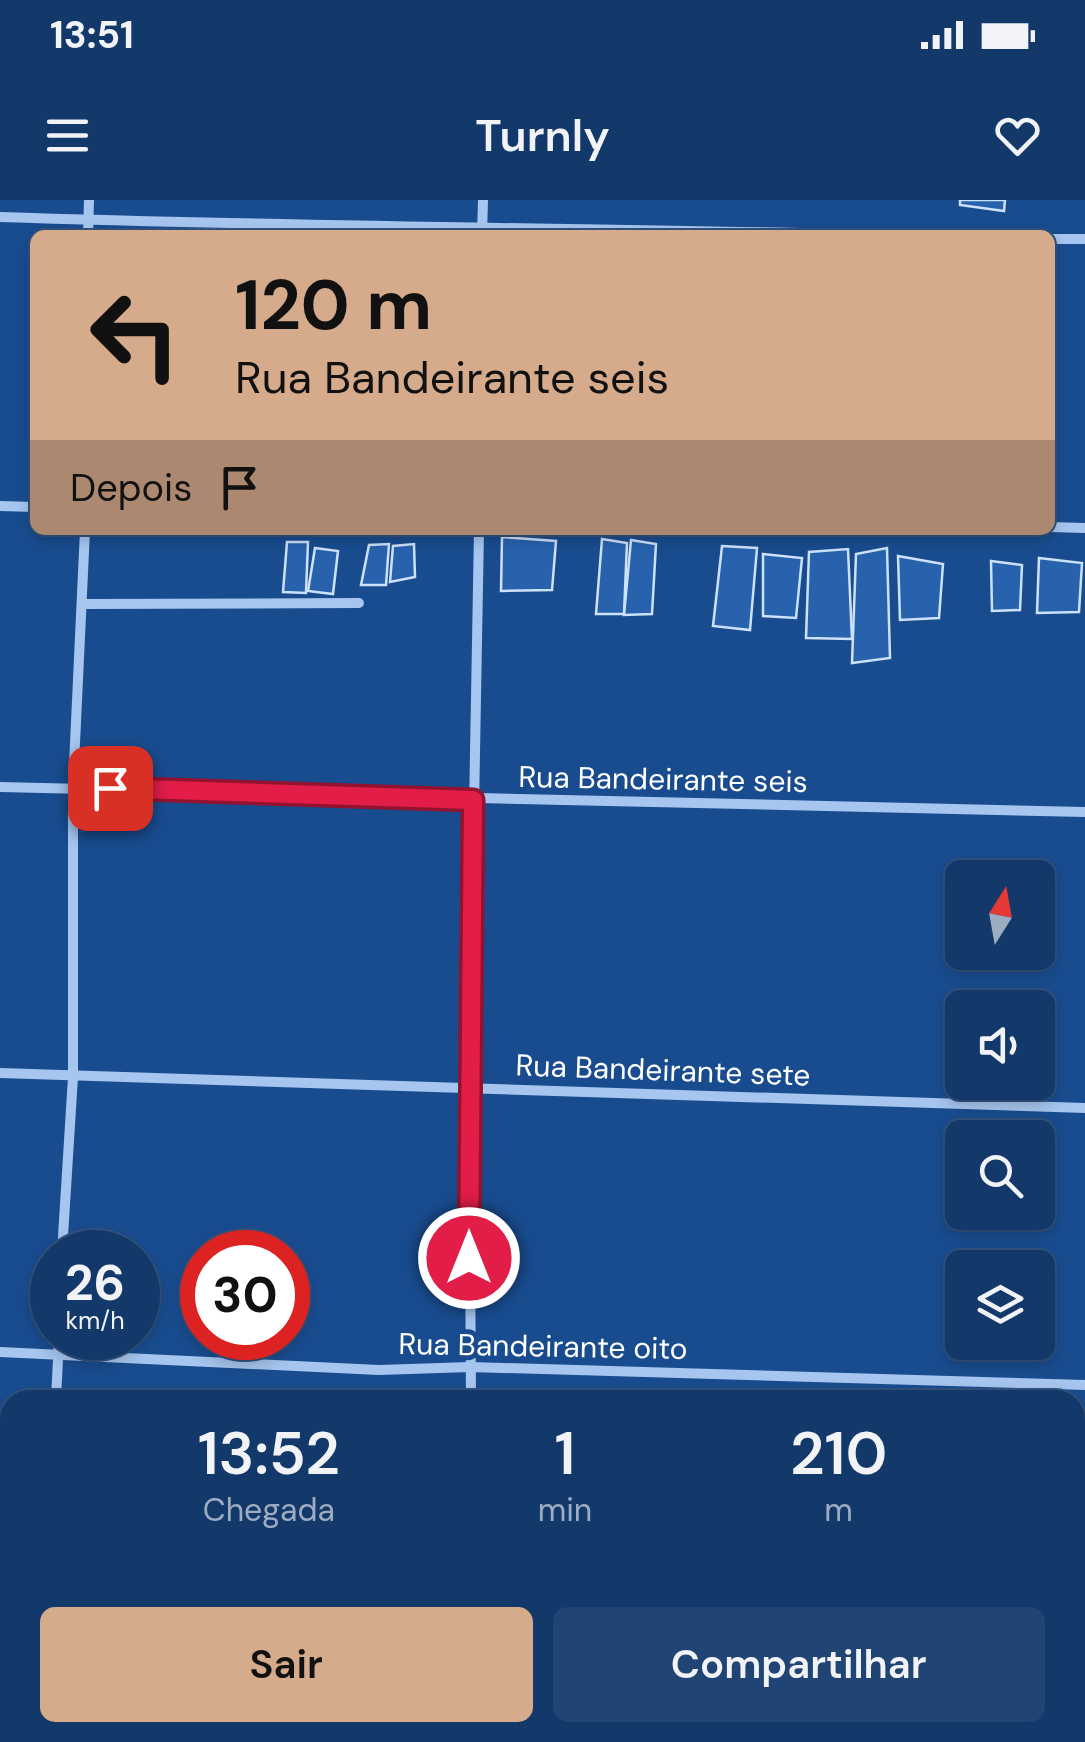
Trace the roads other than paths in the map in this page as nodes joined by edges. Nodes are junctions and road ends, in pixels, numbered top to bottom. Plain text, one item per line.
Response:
1 (89, 200) edge
2 (482, 200) edge
3 (0, 217) edge
4 (88, 220) junction
5 (88, 230) edge
6 (482, 230) edge
7 (1055, 238) edge
8 (1085, 240) edge
9 (0, 506) edge
10 (30, 507) edge
11 (1055, 527) edge
12 (1085, 528) edge
13 (85, 535) edge
14 (479, 535) edge
15 (359, 602) dead end
16 (85, 604) junction
17 (73, 786) junction
18 (0, 788) edge
19 (473, 800) junction
20 (1085, 812) edge
21 (0, 1073) edge
22 (73, 1077) junction
23 (470, 1087) junction
24 (1085, 1108) edge
25 (63, 1230) edge
26 (0, 1352) edge
27 (30, 1353) edge
28 (160, 1358) edge
29 (58, 1360) edge
30 (470, 1367) junction
31 (1085, 1385) edge
32 (56, 1390) edge
33 (471, 1390) edge

1 - 4 street
2 - 6 street
3 - 4 street
4 - 5 street
4 - 6 street
7 - 8 street
9 - 10 street
11 - 12 street
13 - 16 street
14 - 19 street
15 - 16 street
16 - 17 street
17 - 18 street, Rua Bandeirante seis
17 - 19 street, Rua Bandeirante seis
17 - 22 street
19 - 20 street, Rua Bandeirante seis
19 - 23 street
21 - 22 street, Rua Bandeirante sete
22 - 23 street, Rua Bandeirante sete
22 - 25 street
23 - 24 street, Rua Bandeirante sete
23 - 30 street
26 - 27 street, Rua Bandeirante oito
28 - 30 street, Rua Bandeirante oito
29 - 32 street
30 - 31 street, Rua Bandeirante oito
30 - 33 street

